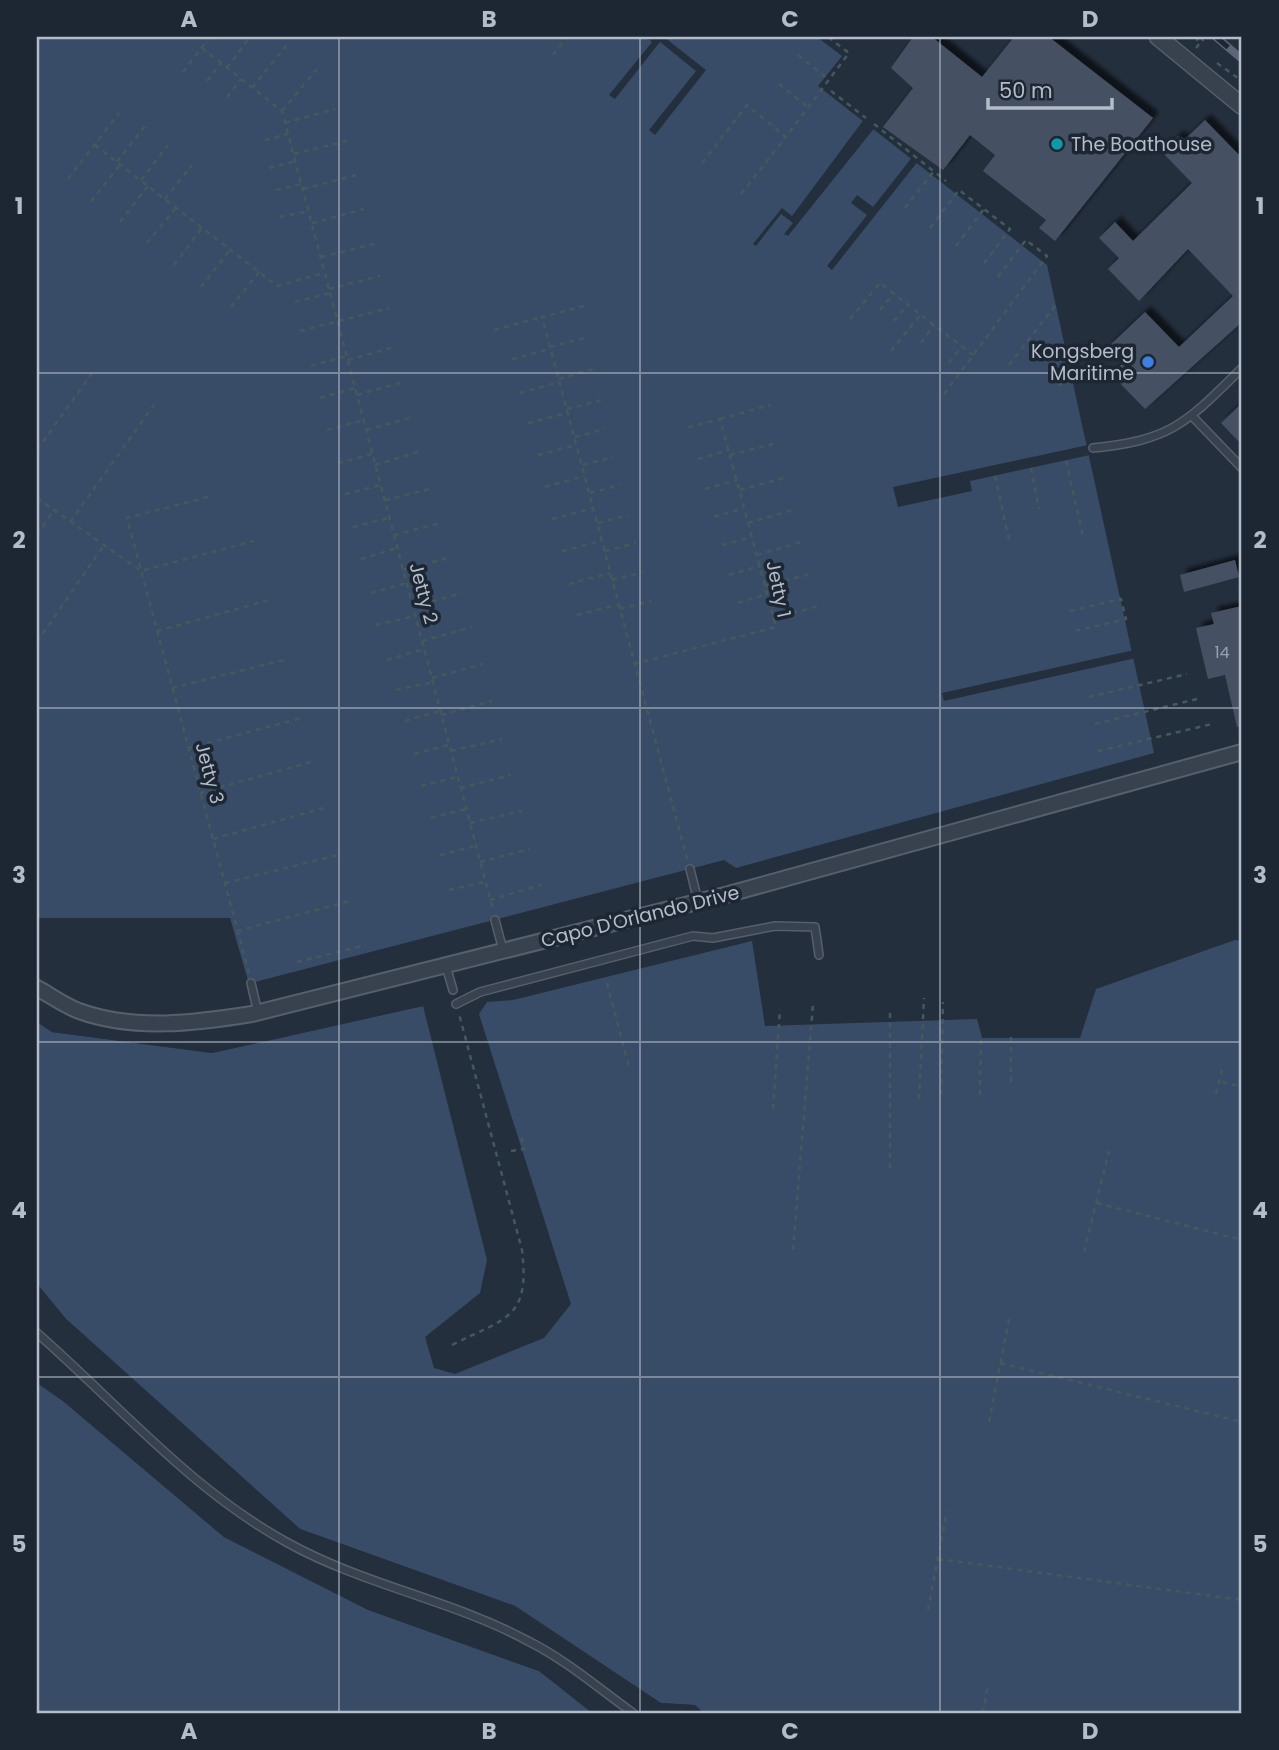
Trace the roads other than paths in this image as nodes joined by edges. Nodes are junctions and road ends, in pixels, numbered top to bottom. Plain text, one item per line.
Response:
1 (1158, 37) edge
2 (1242, 106) edge
3 (1242, 368) edge
4 (1192, 416) junction
5 (1093, 448) dead end
6 (1242, 468) edge
7 (1242, 752) edge
8 (690, 869) road end
9 (698, 902) junction
10 (495, 920) road end
11 (503, 951) junction
12 (819, 955) dead end
13 (446, 966) junction
14 (251, 983) road end
15 (37, 988) edge
16 (453, 990) dead end
17 (456, 1004) road end
18 (258, 1013) junction
19 (37, 1333) edge
20 (633, 1713) edge

1 - 2 street
3 - 4 lane
4 - 5 lane
4 - 6 lane
7 - 9 street, Capo D'Orlando Drive
8 - 9 lane
9 - 11 street, Capo D'Orlando Drive
10 - 11 lane
11 - 13 street, Capo D'Orlando Drive
12 - 17 lane
13 - 16 lane
13 - 18 street, Capo D'Orlando Drive
14 - 18 lane
15 - 18 street, Capo D'Orlando Drive
19 - 20 lane

